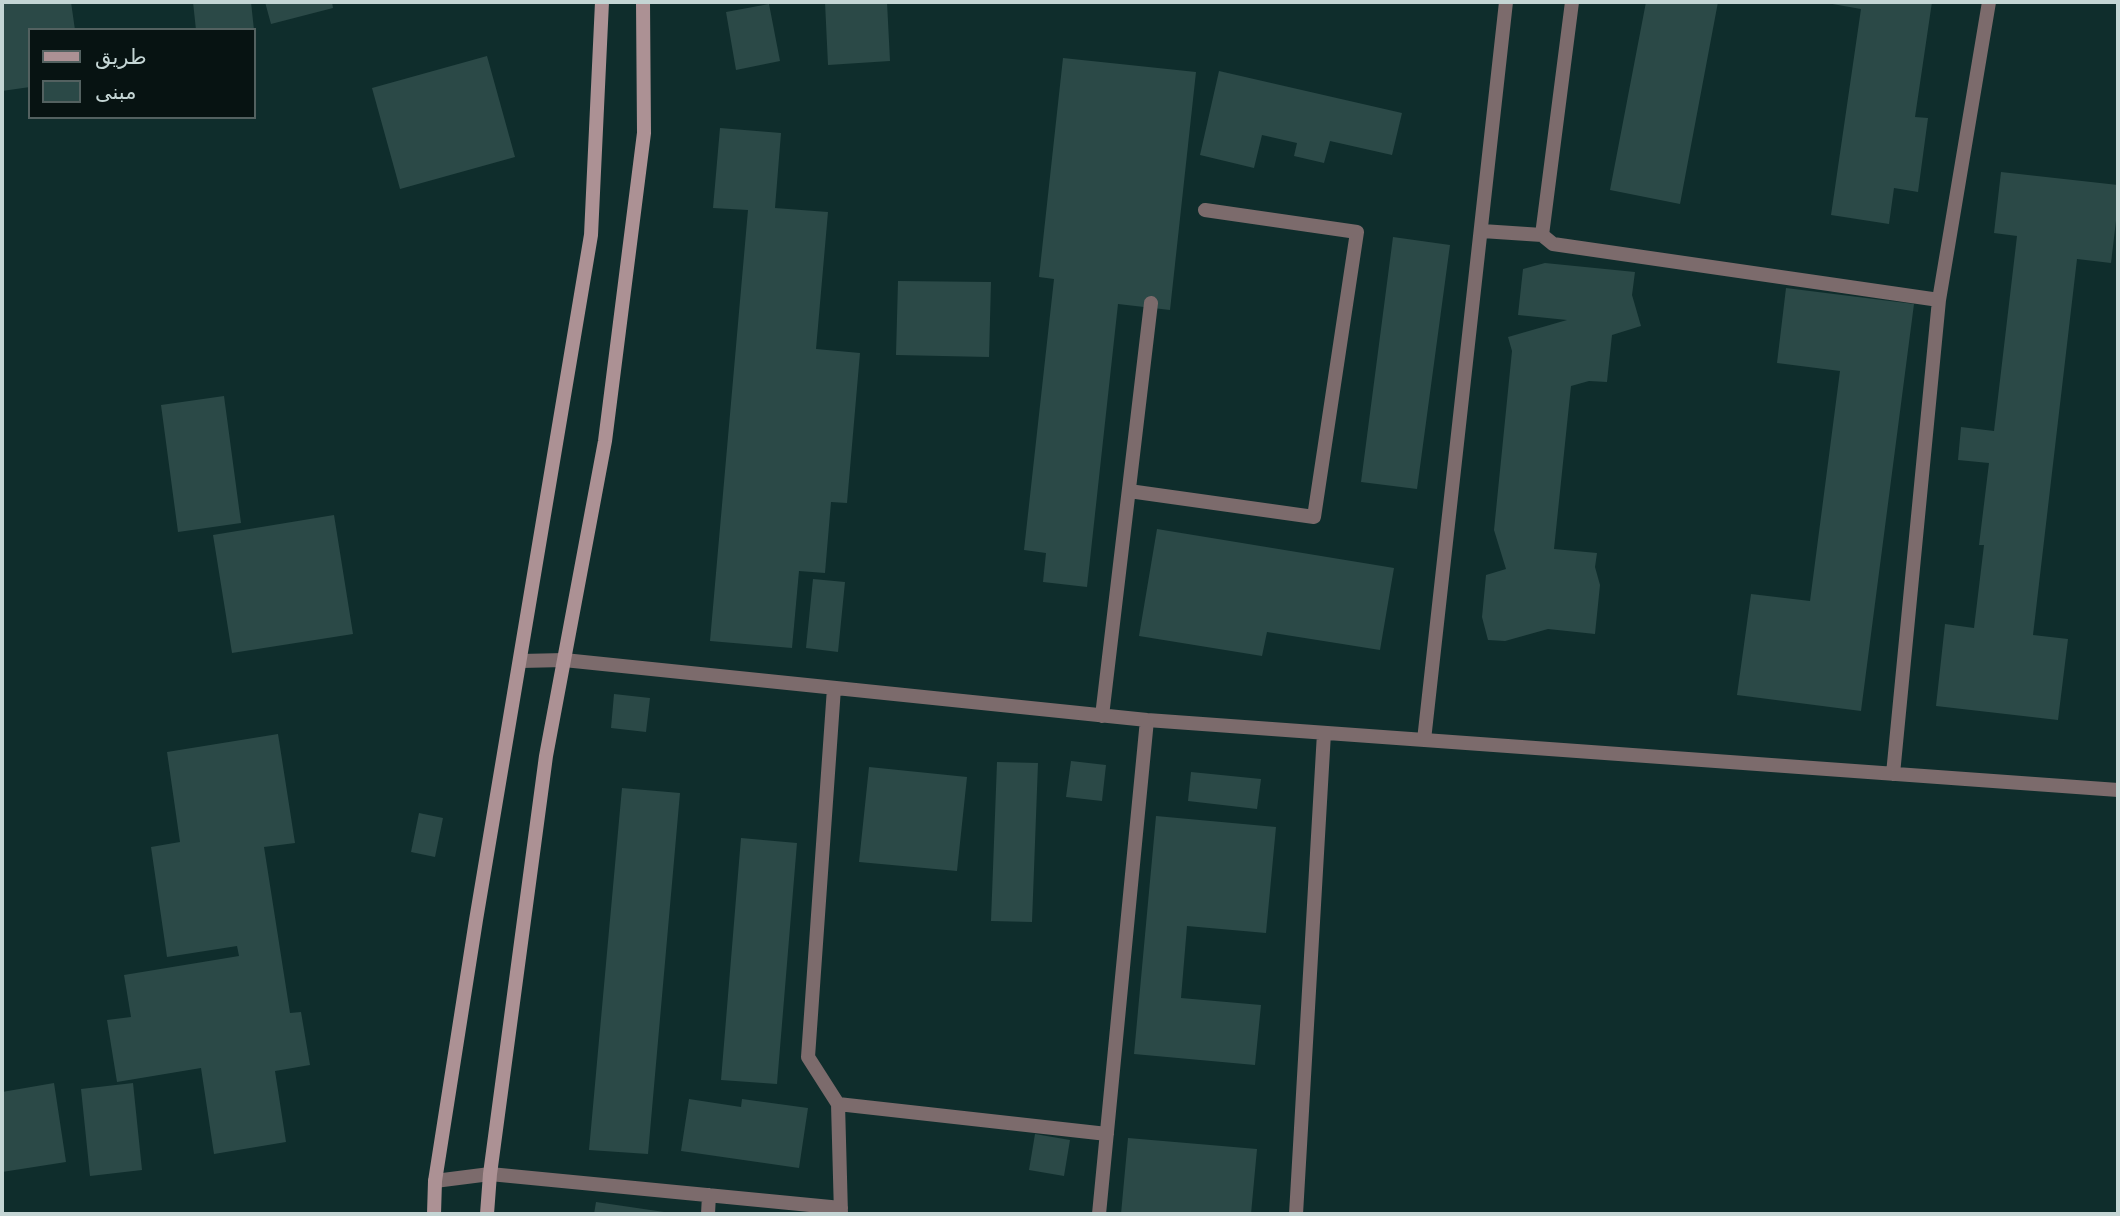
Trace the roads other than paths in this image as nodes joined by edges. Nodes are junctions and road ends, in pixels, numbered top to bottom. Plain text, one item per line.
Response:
1 (602, 2) edge
2 (643, 2) edge
3 (1506, 2) edge
4 (1572, 2) edge
5 (1989, 2) edge
6 (1205, 210) dead end
7 (1482, 231) junction
8 (1542, 235) junction
9 (1940, 300) junction
10 (1151, 303) dead end
11 (1129, 491) junction
12 (565, 660) junction
13 (521, 661) junction
14 (834, 688) junction
15 (1102, 716) junction
16 (1147, 720) junction
17 (1324, 733) junction
18 (1424, 740) junction
19 (1893, 774) junction
20 (2118, 790) edge
21 (838, 1104) junction
22 (1107, 1134) junction
23 (490, 1174) junction
24 (435, 1181) junction
25 (709, 1195) junction
26 (841, 1211) edge
27 (434, 1214) edge
28 (487, 1214) edge
29 (708, 1214) edge
30 (1099, 1214) edge
31 (1296, 1214) edge

1 - 13 main road
2 - 12 main road
3 - 7 street
4 - 8 street
5 - 9 street
6 - 11 street
7 - 8 street
7 - 18 street
8 - 9 street
9 - 19 street
10 - 11 street
11 - 15 street
12 - 13 street
12 - 14 street
12 - 23 main road
13 - 24 main road
14 - 15 street
14 - 21 street
15 - 16 street
16 - 17 street
16 - 22 street
17 - 18 street
17 - 31 street
18 - 19 street
19 - 20 street
21 - 22 street
21 - 26 street
22 - 30 street
23 - 24 street
23 - 25 street
23 - 28 main road
24 - 27 main road
25 - 26 street
25 - 29 street

